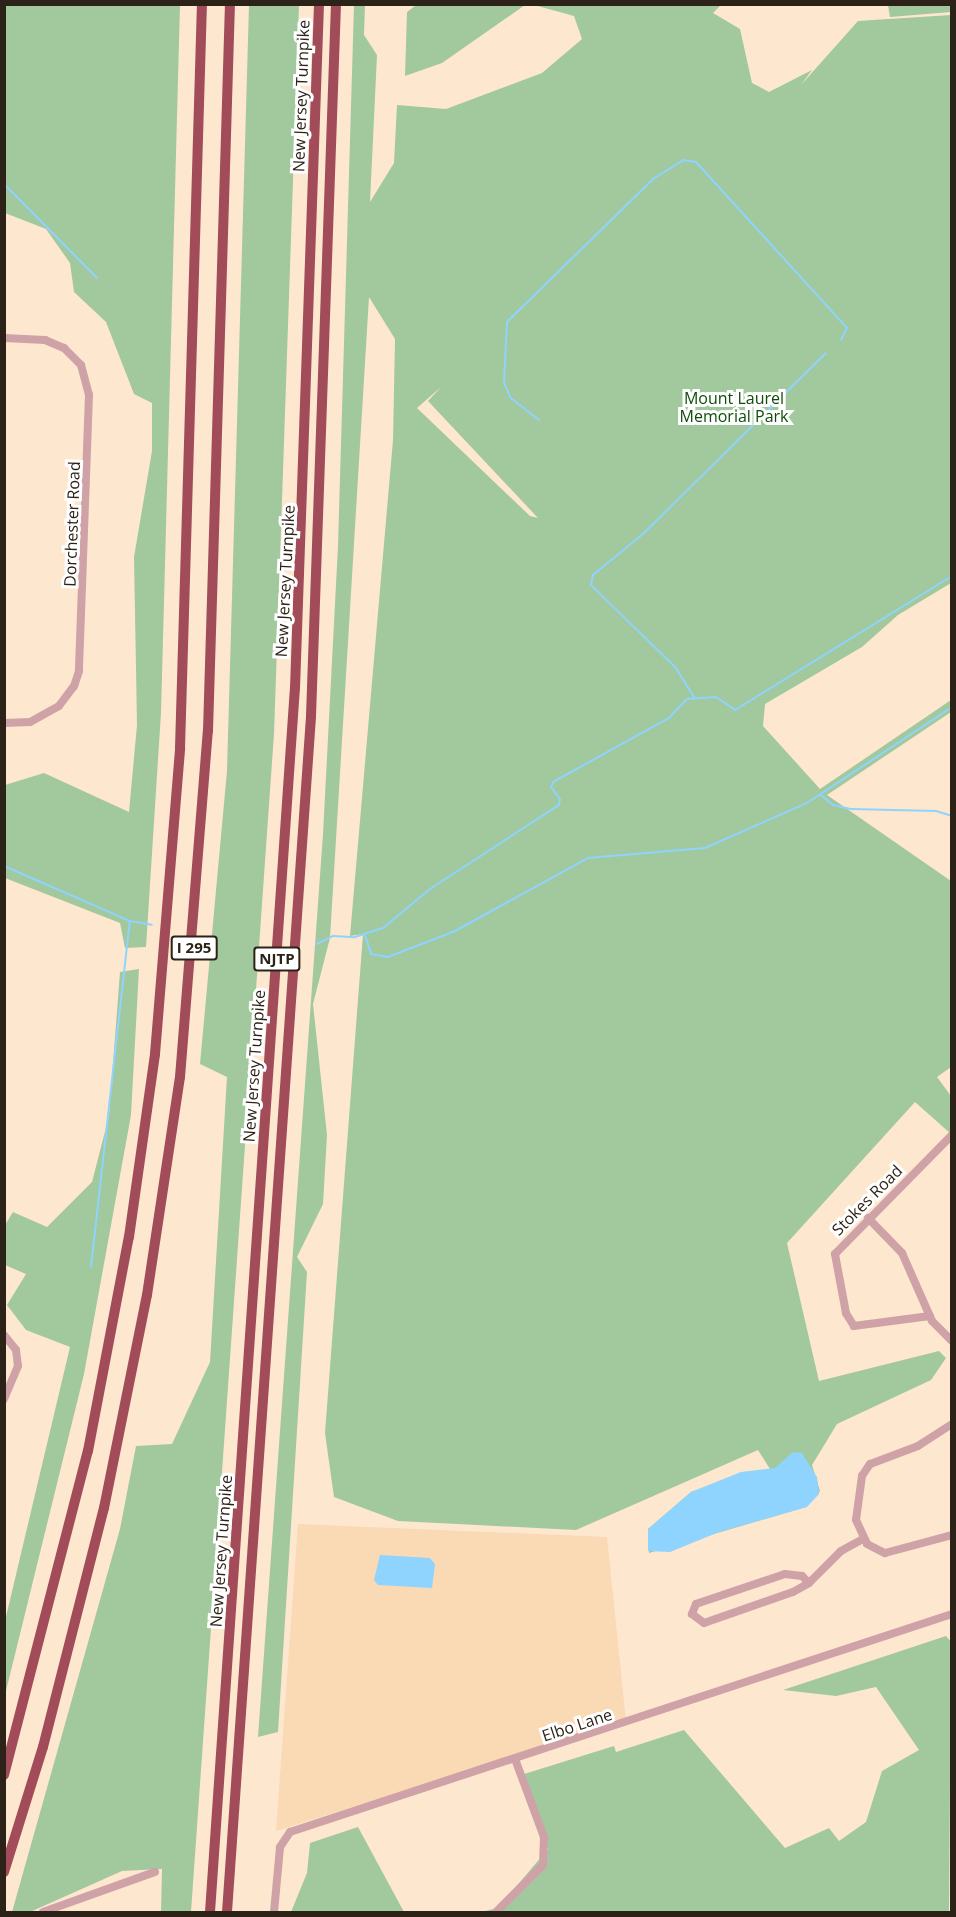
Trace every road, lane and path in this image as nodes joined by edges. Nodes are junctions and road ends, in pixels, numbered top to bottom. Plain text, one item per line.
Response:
1 (202, 4) edge
2 (230, 4) edge
3 (319, 4) edge
4 (336, 4) edge
5 (4, 338) edge
6 (4, 723) edge
7 (950, 1140) edge
8 (868, 1218) junction
9 (930, 1316) junction
10 (4, 1335) edge
11 (951, 1341) edge
12 (4, 1399) edge
13 (951, 1424) edge
14 (951, 1535) edge
15 (863, 1539) junction
16 (809, 1583) junction
17 (951, 1614) edge
18 (514, 1760) junction
19 (4, 1774) edge
20 (4, 1872) edge
21 (155, 1872) dead end
22 (43, 1912) edge
23 (210, 1912) edge
24 (227, 1912) edge
25 (274, 1912) edge
26 (496, 1912) edge

1 - 19 highway, I 295
2 - 20 highway, I 295
3 - 23 highway, New Jersey Turnpike / NJTP
4 - 24 highway, New Jersey Turnpike / NJTP
5 - 6 street, Dorchester Road
7 - 8 street, Stokes Road
8 - 9 street
8 - 9 street, Stokes Road
9 - 11 street
10 - 12 street
13 - 15 street
14 - 15 street
15 - 16 street
16 - 16 street
17 - 18 street, Elbo Lane
18 - 25 street, Elbo Lane
18 - 26 street
21 - 22 street

